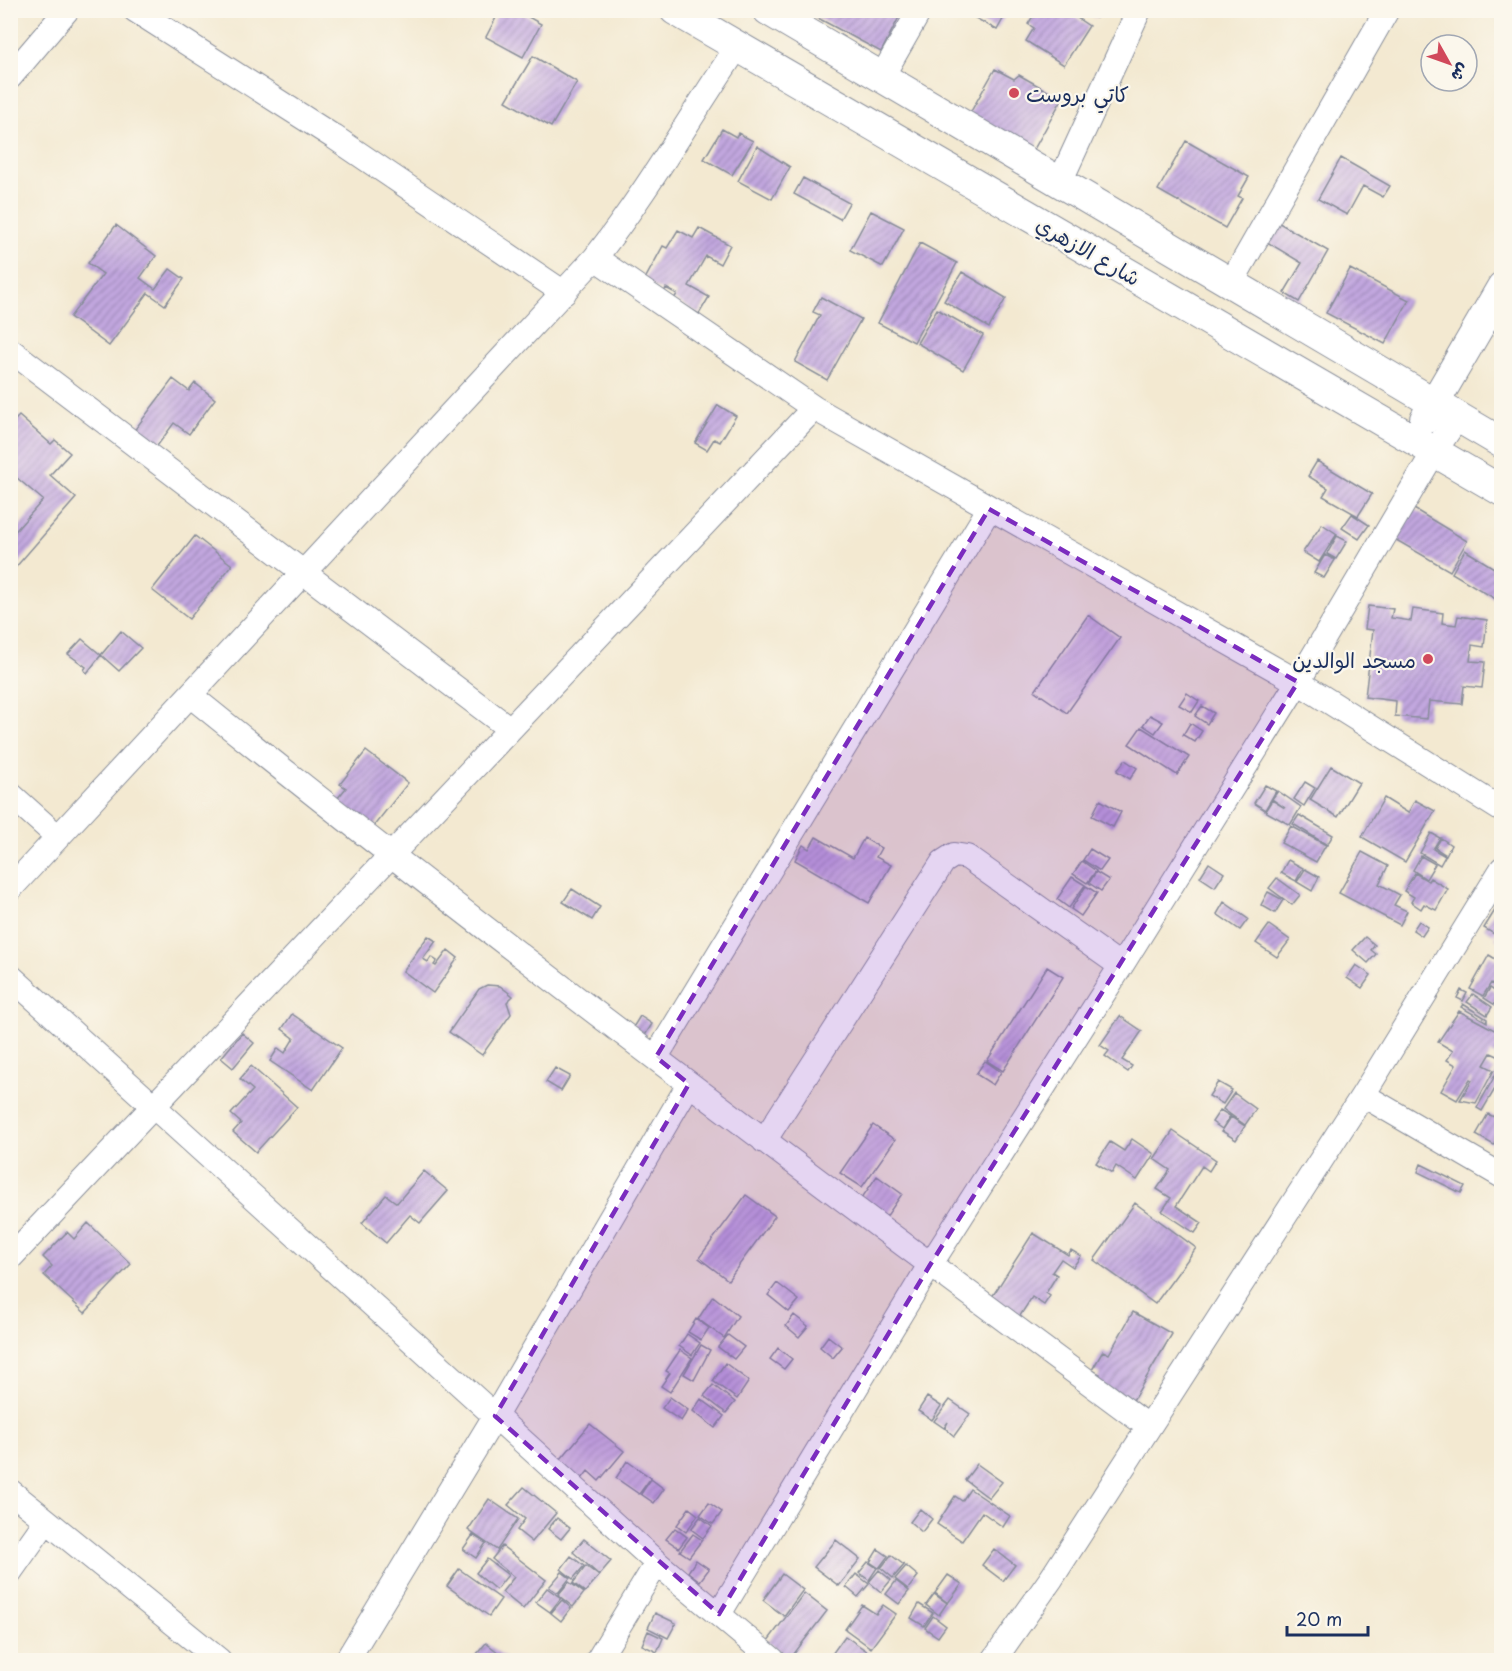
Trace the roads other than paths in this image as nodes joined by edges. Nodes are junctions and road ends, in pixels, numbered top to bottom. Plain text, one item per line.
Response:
1 (67, 10) edge
2 (135, 10) edge
3 (675, 10) edge
4 (768, 10) edge
5 (920, 10) edge
6 (1139, 10) edge
7 (1387, 10) edge
8 (738, 46) junction
9 (10, 77) edge
10 (881, 78) junction
11 (1060, 182) junction
12 (595, 258) junction
13 (1232, 283) junction
14 (1502, 287) edge
15 (564, 293) junction
16 (10, 350) edge
17 (814, 408) junction
18 (1447, 411) junction
19 (1502, 443) edge
20 (1423, 445) junction
21 (1502, 491) edge
22 (989, 509) junction
23 (304, 574) junction
24 (1298, 682) junction
25 (190, 696) junction
26 (510, 729) junction
27 (10, 794) edge
28 (1502, 810) edge
29 (58, 837) junction
30 (389, 856) junction
31 (1502, 869) edge
32 (10, 889) edge
33 (1121, 966) junction
34 (10, 976) edge
35 (656, 1057) junction
36 (690, 1084) junction
37 (1363, 1095) junction
38 (153, 1107) junction
39 (764, 1141) junction
40 (1502, 1176) edge
41 (10, 1258) edge
42 (930, 1265) junction
43 (495, 1416) junction
44 (1149, 1427) junction
45 (10, 1491) edge
46 (46, 1521) junction
47 (657, 1563) junction
48 (10, 1572) edge
49 (719, 1614) junction
50 (219, 1660) edge
51 (346, 1660) edge
52 (598, 1660) edge
53 (773, 1660) edge
54 (994, 1660) edge

1 - 9 street
2 - 15 street
3 - 8 street, شارع الازهري
4 - 10 street, شارع الازهري
5 - 10 street
6 - 11 street
7 - 13 street
8 - 12 street
8 - 20 street, شارع الازهري
10 - 11 street, شارع الازهري
11 - 13 street, شارع الازهري
12 - 15 street
12 - 17 street
13 - 18 street, شارع الازهري
14 - 18 street
15 - 23 street
16 - 23 street
17 - 22 street
17 - 26 street
18 - 19 street, شارع الازهري
18 - 20 street
20 - 21 street, شارع الازهري
20 - 24 street
22 - 24 street
22 - 35 street
23 - 25 street
23 - 26 street
24 - 28 street
24 - 33 street
25 - 29 street
25 - 30 street
26 - 30 street
27 - 29 street
29 - 32 street
30 - 35 street
30 - 38 street
31 - 37 street
33 - 39 street
33 - 42 street
34 - 38 street
35 - 36 street
36 - 39 street
36 - 43 street
37 - 40 street
37 - 44 street
38 - 41 street
38 - 43 street
39 - 42 street
42 - 44 street
42 - 49 street
43 - 47 street
43 - 51 street
44 - 54 street
45 - 46 street
46 - 48 street
46 - 50 street
47 - 49 street
47 - 52 street
49 - 53 street

